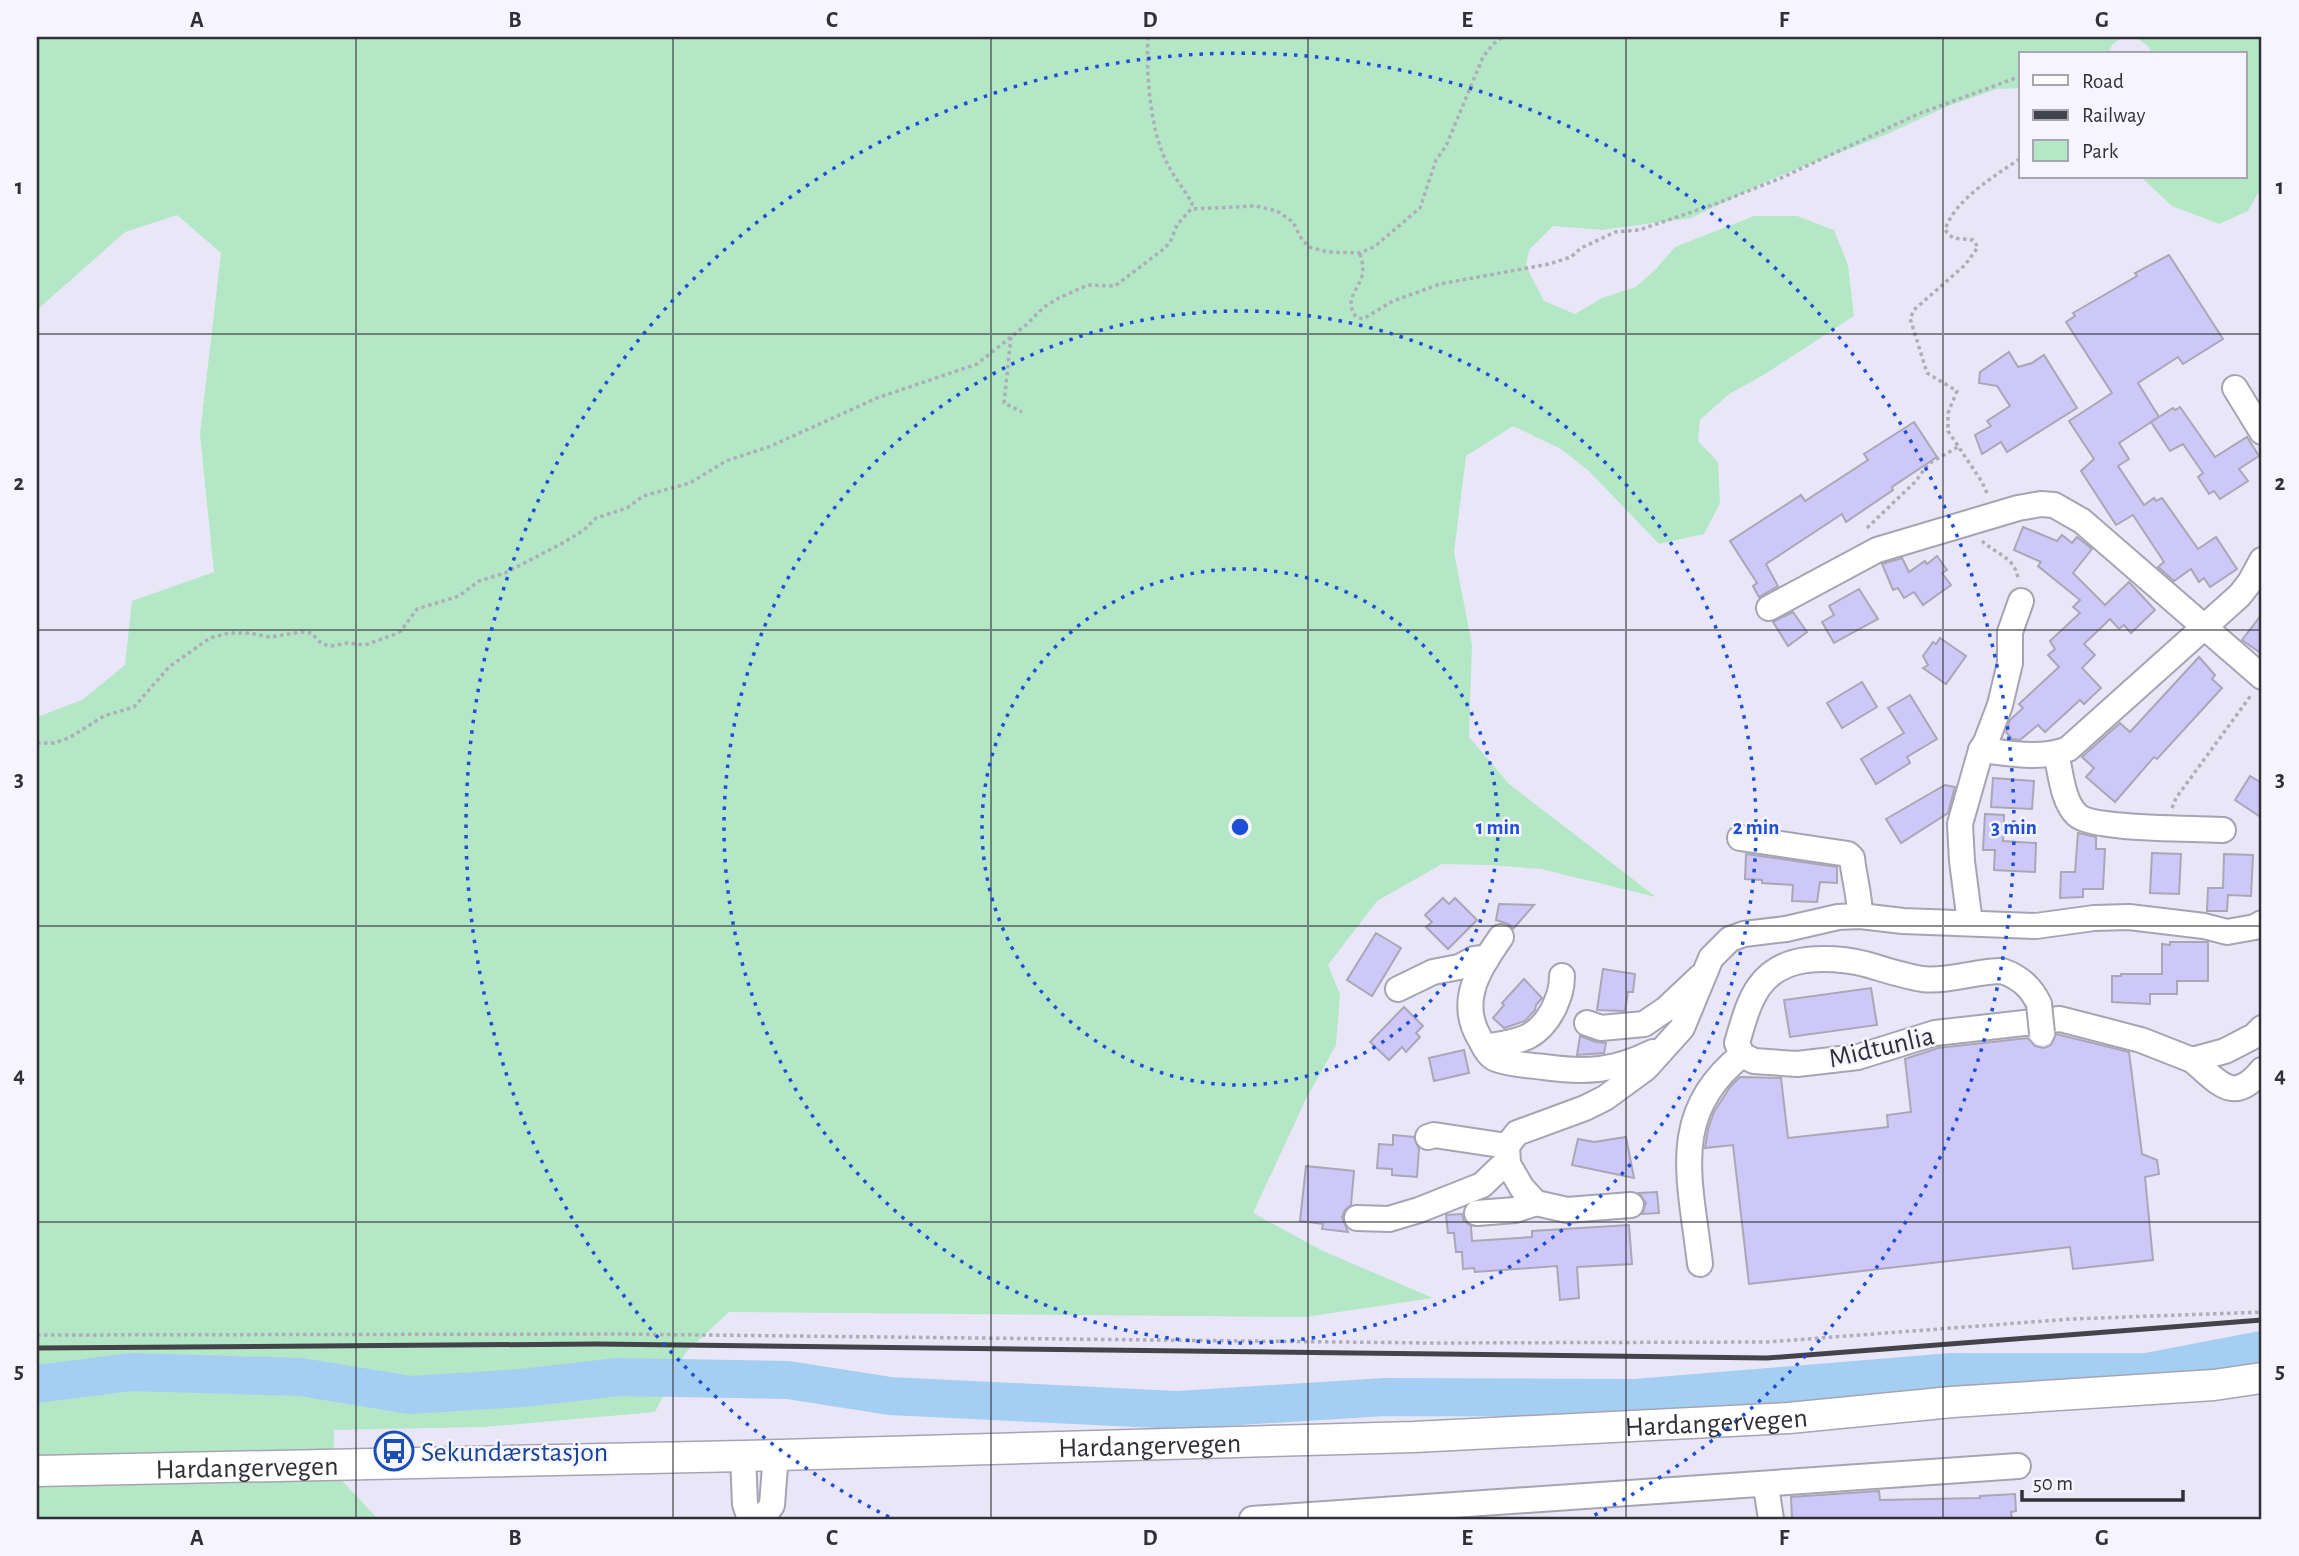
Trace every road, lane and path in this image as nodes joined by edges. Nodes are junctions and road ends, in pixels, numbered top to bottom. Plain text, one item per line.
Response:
1 (1148, 37) edge
2 (1503, 37) edge
3 (2019, 77) edge
4 (2019, 159) edge
5 (1191, 209) junction
6 (1359, 253) junction
7 (1012, 335) junction
8 (2235, 388) dead end
9 (1022, 412) dead end
10 (2262, 432) edge
11 (2262, 560) edge
12 (1855, 561) junction
13 (2021, 601) dead end
14 (1769, 608) dead end
15 (2205, 627) junction
16 (2259, 683) edge
17 (37, 743) edge
18 (1980, 750) junction
19 (2056, 754) junction
20 (2172, 827) junction
21 (2223, 830) dead end
22 (1740, 838) dead end
23 (1860, 916) junction
24 (1970, 923) junction
25 (2262, 923) edge
26 (1501, 937) dead end
27 (1486, 960) junction
28 (1703, 974) junction
29 (1562, 976) dead end
30 (1398, 989) dead end
31 (1587, 1023) dead end
32 (2262, 1028) edge
33 (2042, 1033) dead end
34 (1672, 1041) junction
35 (1485, 1047) junction
36 (1742, 1055) junction
37 (2192, 1060) junction
38 (2262, 1070) edge
39 (1428, 1137) dead end
40 (1507, 1155) junction
41 (1536, 1203) junction
42 (1632, 1205) dead end
43 (1478, 1213) dead end
44 (1357, 1218) dead end
45 (1700, 1265) dead end
46 (2262, 1312) edge
47 (37, 1335) edge
48 (2262, 1378) edge
49 (776, 1453) junction
50 (743, 1456) junction
51 (2018, 1466) dead end
52 (37, 1471) edge
53 (1761, 1484) junction
54 (1407, 1514) edge
55 (750, 1519) edge
56 (762, 1519) edge
57 (1252, 1519) edge
58 (1771, 1519) edge

1 - 5 path
2 - 6 path
3 - 6 path
4 - 12 path
5 - 6 path
5 - 7 path
7 - 9 path
7 - 17 path
8 - 10 street
11 - 15 street
12 - 14 street
12 - 15 street
13 - 18 street
15 - 16 street
15 - 19 street
16 - 20 path
18 - 19 street
18 - 24 street
19 - 20 street
20 - 21 street
22 - 23 street
23 - 24 street
23 - 28 street
24 - 25 street
26 - 27 street
27 - 30 street
27 - 35 street
28 - 31 street
28 - 34 street
29 - 35 street
32 - 37 street
33 - 36 street, Midtunlia, bridge
34 - 35 street
34 - 40 street
36 - 37 street, Midtunlia
36 - 45 street
37 - 38 street, Midtunlia
39 - 40 street
40 - 41 street
40 - 44 street
41 - 42 street
41 - 43 street
46 - 47 path
48 - 49 main road, Hardangervegen
49 - 50 main road, Hardangervegen
49 - 56 street
50 - 52 main road, Hardangervegen
50 - 55 street
51 - 53 street
53 - 54 street
53 - 58 street
54 - 57 street

